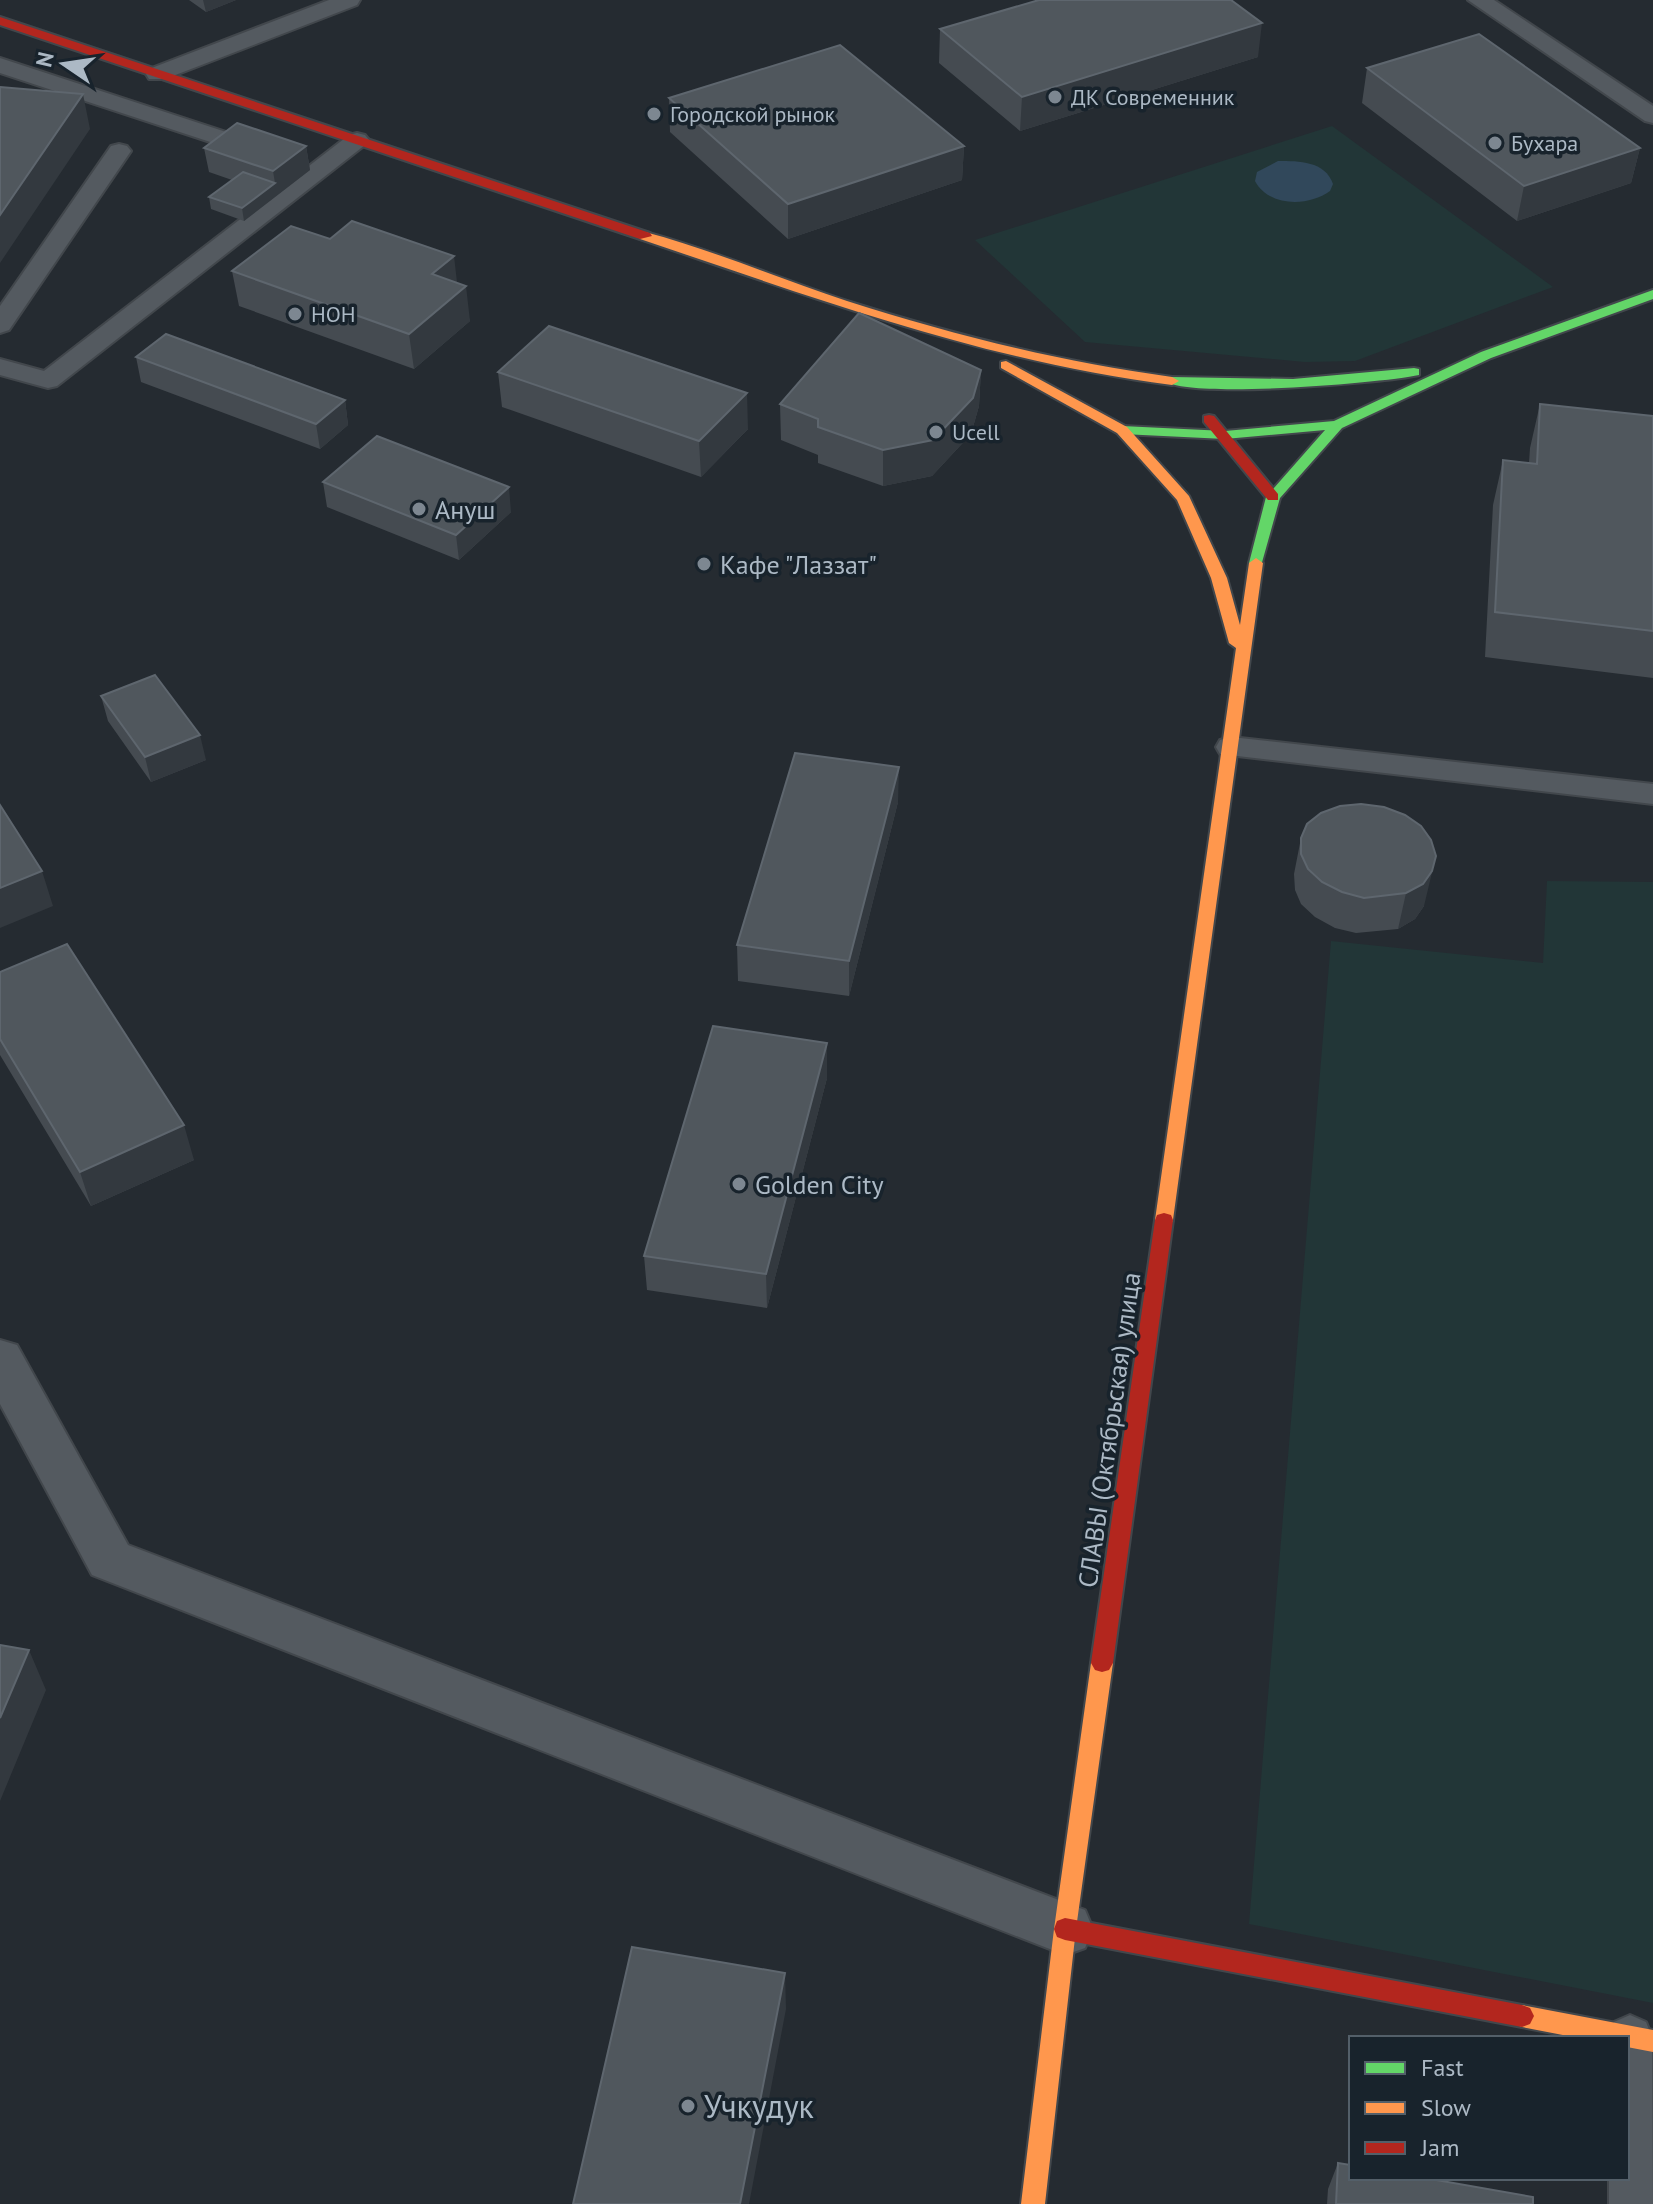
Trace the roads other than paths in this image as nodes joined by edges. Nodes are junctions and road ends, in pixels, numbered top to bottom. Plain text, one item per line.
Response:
1 (349, 0) edge
2 (1479, 0) edge
3 (0, 21) edge
4 (0, 65) edge
5 (157, 74) junction
6 (1653, 116) edge
7 (357, 140) junction
8 (119, 151) dead end
9 (321, 170) junction
10 (1653, 294) edge
11 (0, 325) edge
12 (969, 344) junction
13 (1472, 361) junction
14 (0, 367) edge
15 (1169, 380) junction
16 (1278, 385) junction
17 (1337, 425) junction
18 (1122, 430) junction
19 (1221, 441) junction
20 (1273, 497) junction
21 (1242, 664) junction
22 (1231, 747) junction
23 (1653, 794) edge
24 (0, 1359) edge
25 (1065, 1929) junction
26 (1625, 2036) edge
27 (1641, 2039) edge
28 (1033, 2204) edge
29 (1632, 2204) edge

1 - 5 lane
2 - 6 lane
3 - 5 main road
4 - 9 lane
5 - 7 main road
7 - 9 lane
7 - 12 main road
8 - 11 lane
9 - 14 lane
10 - 13 main road
12 - 15 main road
12 - 18 main road
13 - 16 main road
13 - 17 main road
15 - 16 main road
15 - 19 main road
16 - 19 main road
17 - 19 main road
17 - 20 main road
18 - 19 main road
18 - 21 main road
19 - 20 main road
20 - 21 main road, СЛАВЫ (Октябрьская) улица
21 - 22 main road, СЛАВЫ (Октябрьская) улица
22 - 23 lane
22 - 25 main road, СЛАВЫ (Октябрьская) улица
24 - 25 street
25 - 26 main road
25 - 28 main road, СЛАВЫ (Октябрьская) улица
27 - 29 lane

